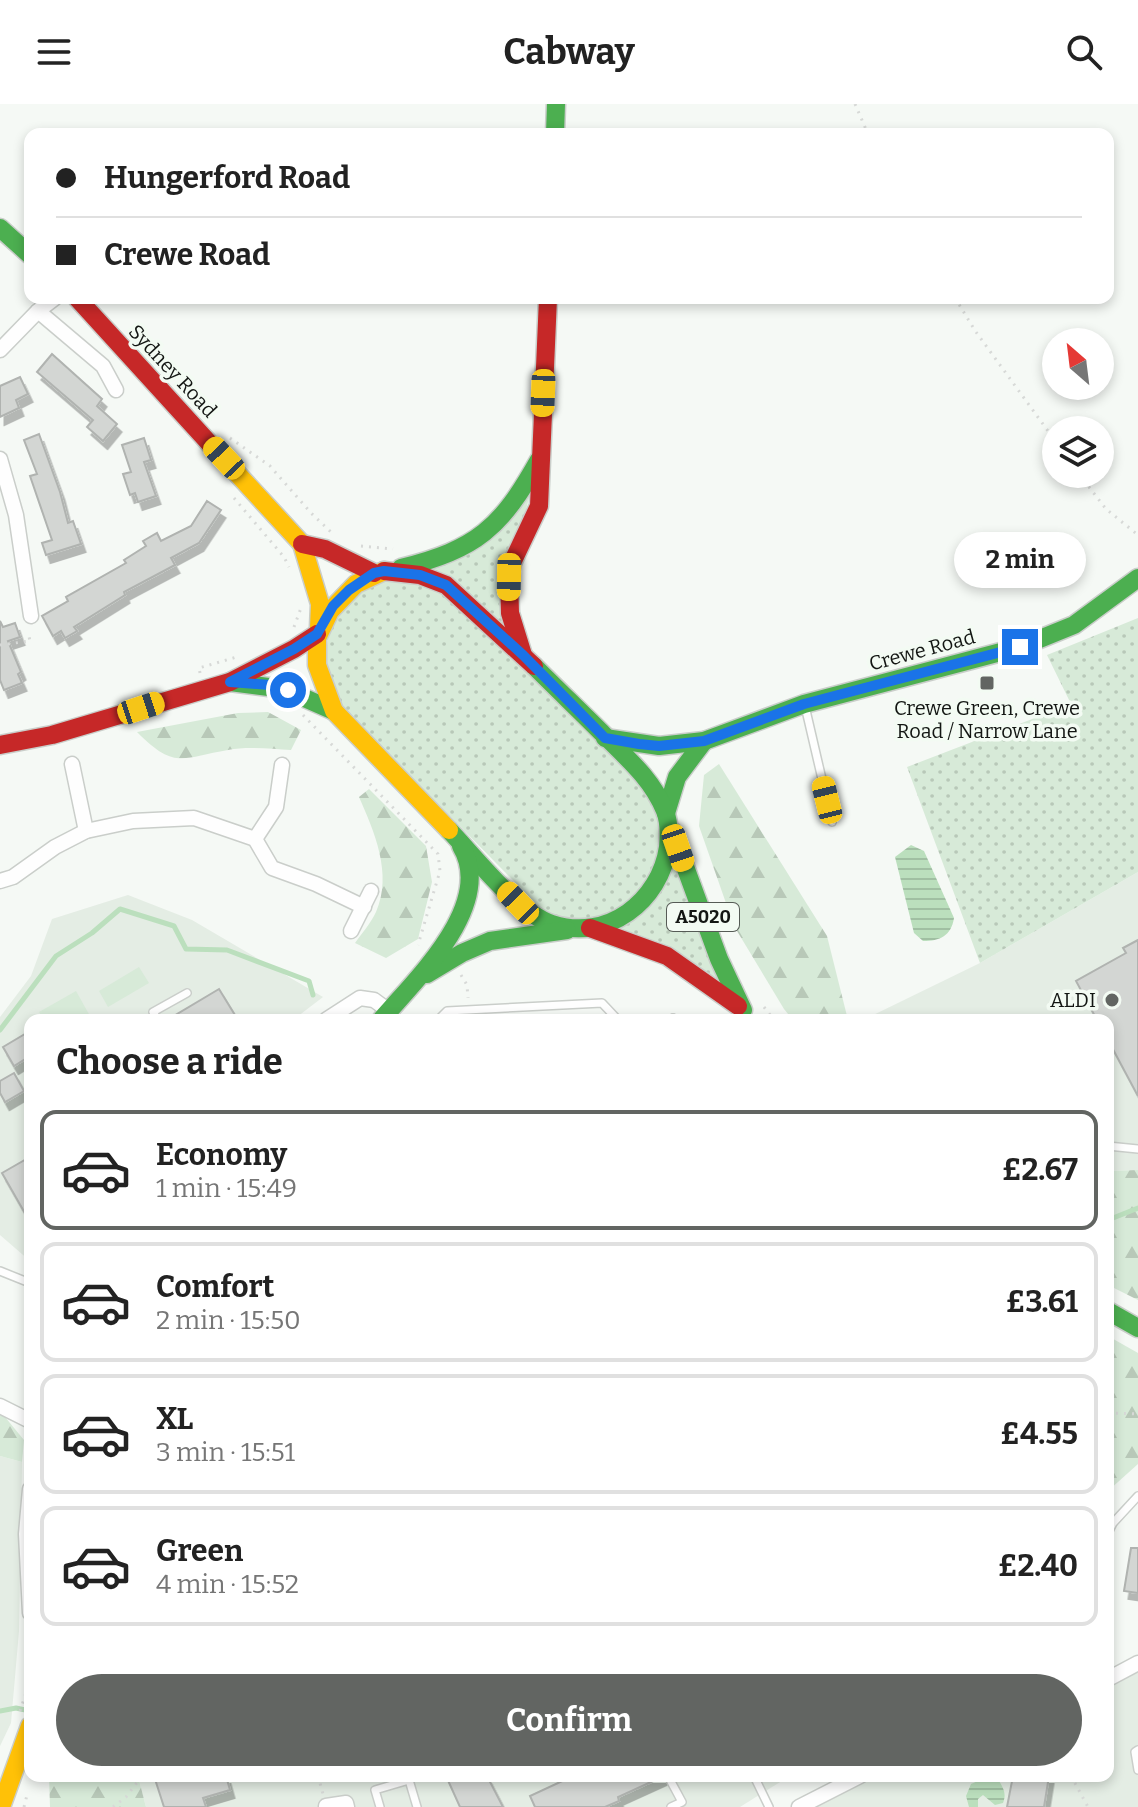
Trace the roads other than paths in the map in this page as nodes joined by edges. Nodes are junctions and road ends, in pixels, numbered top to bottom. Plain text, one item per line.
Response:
1 (556, 104) edge
2 (555, 128) edge
3 (0, 228) edge
4 (24, 250) edge
5 (47, 304) edge
6 (82, 304) edge
7 (548, 304) edge
8 (38, 311) junction
9 (0, 350) edge
10 (116, 390) dead end
11 (0, 459) edge
12 (539, 460) junction
13 (302, 544) junction
14 (379, 572) junction
15 (1138, 578) edge
16 (1130, 590) edge
17 (31, 616) road end
18 (318, 631) junction
19 (523, 655) junction
20 (230, 682) junction
21 (804, 704) junction
22 (334, 711) junction
23 (605, 738) junction
24 (704, 741) junction
25 (0, 745) edge
26 (72, 764) dead end
27 (282, 765) dead end
28 (668, 818) junction
29 (832, 822) dead end
30 (86, 831) junction
31 (255, 839) junction
32 (459, 841) junction
33 (0, 881) edge
34 (371, 891) dead end
35 (364, 907) junction
36 (583, 928) junction
37 (351, 931) dead end
38 (416, 980) junction
39 (187, 993) dead end
40 (753, 1012) edge
41 (154, 1014) edge
42 (335, 1014) edge
43 (384, 1014) edge
44 (387, 1014) edge
45 (444, 1014) edge
46 (612, 1014) edge
47 (1114, 1147) edge
48 (1138, 1149) edge
49 (0, 1271) edge
50 (24, 1281) edge
51 (1114, 1314) edge
52 (1138, 1328) edge
53 (0, 1406) edge
54 (24, 1418) edge
55 (1138, 1496) edge
56 (1114, 1522) edge
57 (1138, 1663) edge
58 (1114, 1672) edge
59 (24, 1742) edge
60 (1138, 1750) edge
61 (1138, 1770) edge
62 (402, 1782) edge
63 (410, 1782) edge
64 (671, 1782) edge
65 (757, 1782) edge
66 (848, 1782) edge
67 (324, 1806) edge
68 (1, 1807) edge
69 (347, 1807) edge
70 (380, 1807) edge
71 (417, 1807) edge
72 (671, 1807) edge
73 (769, 1807) edge
74 (799, 1807) edge

1 - 2 main road
3 - 4 main road
5 - 8 street
6 - 13 main road, Sydney Road
7 - 12 main road
8 - 9 street
8 - 10 street
11 - 17 street
12 - 14 main road
12 - 19 main road
13 - 14 main road, Sydney Road
13 - 18 main road, Sydney Road
14 - 18 main road
14 - 19 main road, Sydney Road
15 - 16 main road, Crewe Road
16 - 21 main road, Crewe Road
18 - 20 main road
18 - 22 main road, Sydney Road
19 - 23 main road, Sydney Road
20 - 22 main road
20 - 25 main road
21 - 24 main road, Crewe Road
21 - 29 lane
22 - 32 main road
23 - 24 main road, Crewe Road
23 - 28 main road, Sydney Road
24 - 28 main road
26 - 30 street
27 - 31 street
28 - 36 main road
28 - 40 main road, A5020
30 - 31 street
30 - 33 street
31 - 35 street
32 - 36 main road
32 - 38 main road
34 - 35 street
35 - 37 street
36 - 38 main road
36 - 40 main road, A5020
38 - 44 main road
39 - 41 lane
42 - 43 street
45 - 46 lane
47 - 48 lane
49 - 50 lane
51 - 52 main road
53 - 54 street
55 - 56 lane
57 - 58 street
59 - 68 main road
60 - 61 lane
62 - 70 lane
63 - 71 lane
64 - 72 lane
65 - 73 lane
66 - 74 street
67 - 69 street

